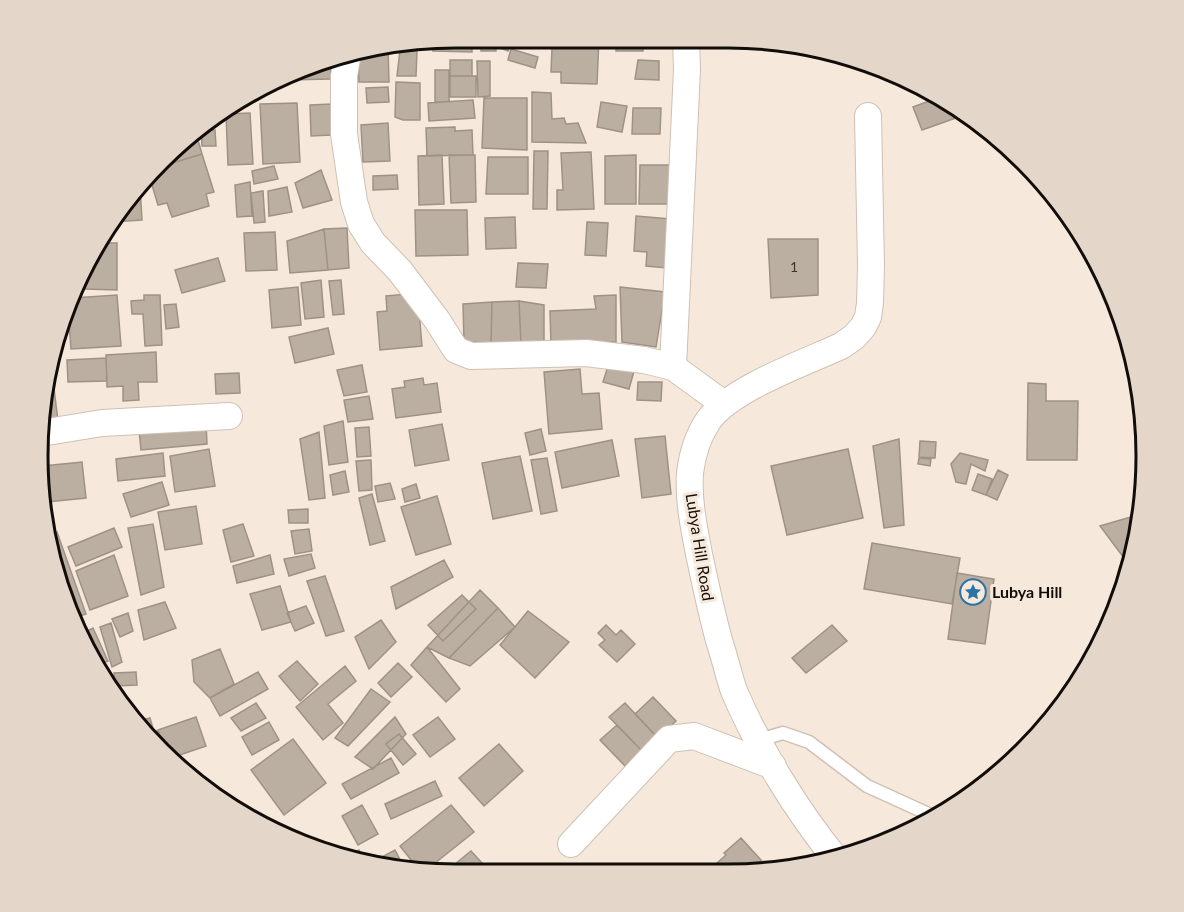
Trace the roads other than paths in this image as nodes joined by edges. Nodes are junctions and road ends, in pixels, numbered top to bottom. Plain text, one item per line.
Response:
1 (686, 48) edge
2 (346, 63) edge
3 (868, 116) dead end
4 (673, 367) junction
5 (724, 404) junction
6 (229, 416) dead end
7 (49, 432) edge
8 (759, 740) junction
9 (773, 766) junction
10 (925, 813) edge
11 (571, 844) dead end
12 (830, 851) edge

1 - 4 street
2 - 4 street
3 - 5 street, Lubya Hill Road
4 - 5 street
5 - 8 street, Lubya Hill Road
6 - 7 street
8 - 9 street, Lubya Hill Road
8 - 10 lane
9 - 11 street
9 - 12 street, Lubya Hill Road

